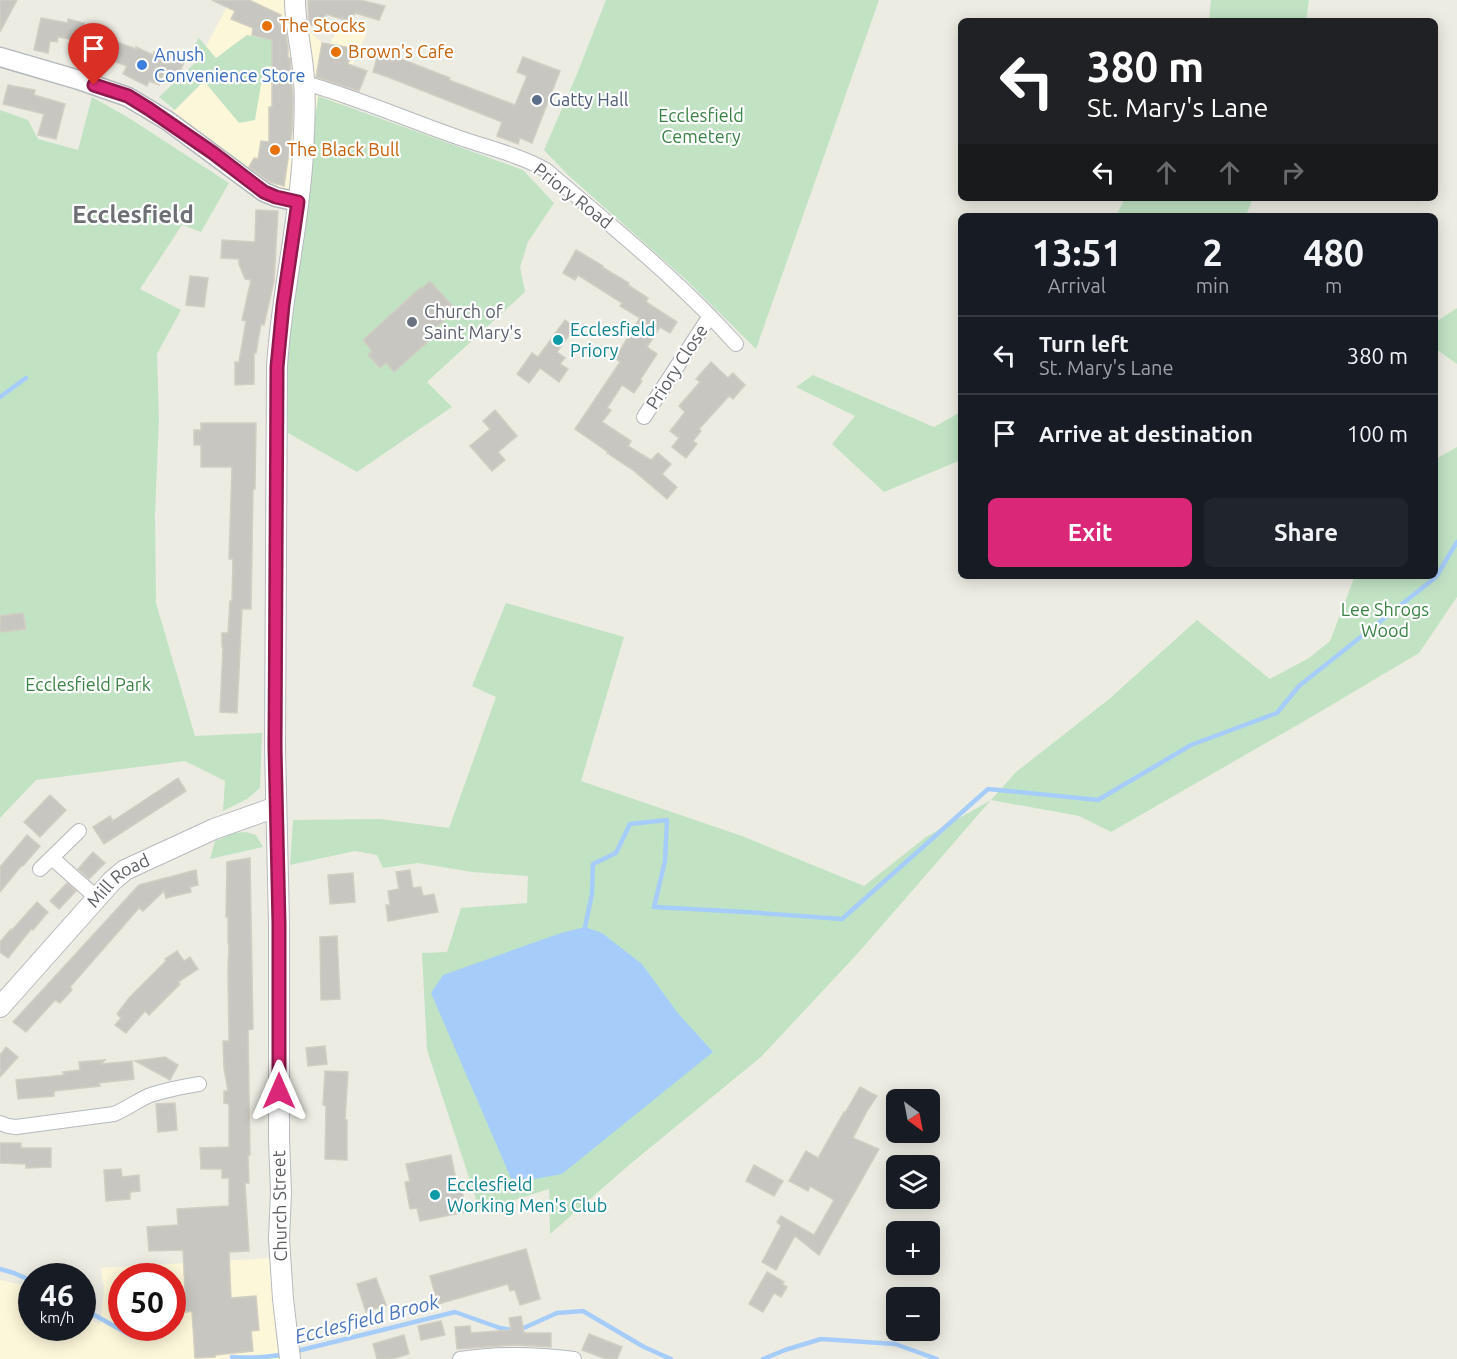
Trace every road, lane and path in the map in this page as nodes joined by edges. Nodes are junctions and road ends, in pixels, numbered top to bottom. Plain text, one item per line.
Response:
1 (295, 0) edge
2 (0, 57) edge
3 (305, 83) junction
4 (298, 202) junction
5 (710, 316) junction
6 (736, 344) dead end
7 (644, 417) dead end
8 (276, 807) junction
9 (79, 831) dead end
10 (52, 858) junction
11 (40, 869) dead end
12 (97, 898) junction
13 (0, 1007) edge
14 (199, 1084) dead end
15 (0, 1123) edge
16 (289, 1350) edge
17 (460, 1359) edge
18 (574, 1359) edge

1 - 3 main road, Church Street
2 - 4 street
3 - 4 main road, Church Street
3 - 5 street, Priory Road
4 - 8 main road, Church Street
5 - 6 street, Priory Road
5 - 7 street, Priory Close
8 - 12 main road, Mill Road
8 - 16 main road, Church Street
9 - 10 street
10 - 11 street
10 - 12 street
12 - 13 main road, Mill Road
14 - 15 street
17 - 18 street

